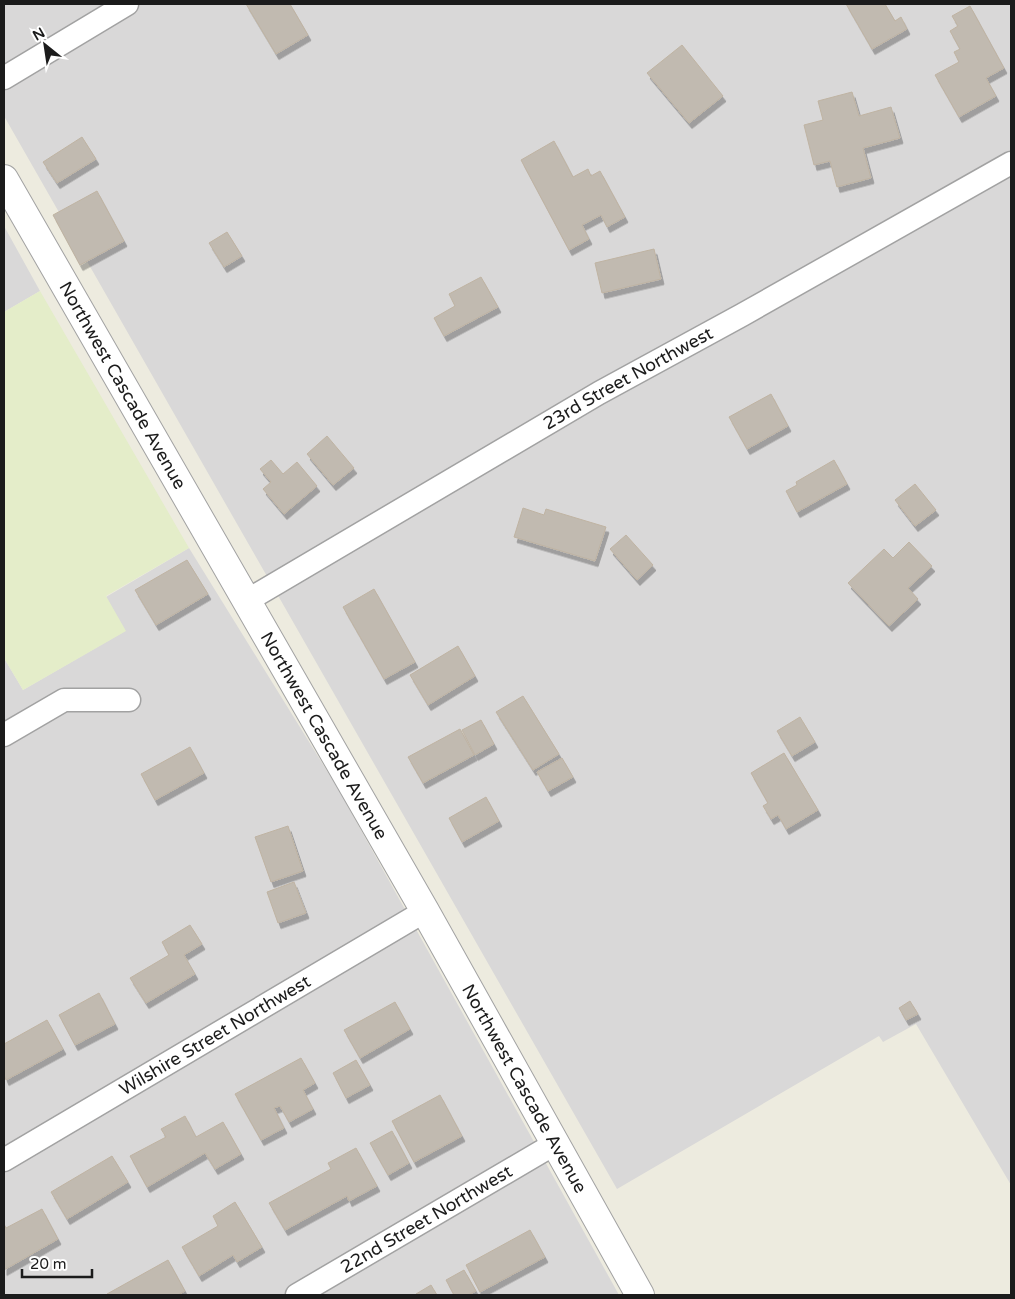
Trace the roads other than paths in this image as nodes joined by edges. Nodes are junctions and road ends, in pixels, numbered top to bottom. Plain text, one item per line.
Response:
1 (127, 4) edge
2 (4, 78) edge
3 (1011, 163) edge
4 (4, 179) edge
5 (248, 600) junction
6 (129, 700) dead end
7 (4, 734) edge
8 (425, 911) junction
9 (556, 1143) junction
10 (4, 1160) edge
11 (297, 1295) edge
12 (640, 1295) edge

1 - 2 street
3 - 5 street, 23rd Street Northwest
4 - 5 street, Northwest Cascade Avenue
5 - 8 street, Northwest Cascade Avenue
6 - 7 street
8 - 9 street, Northwest Cascade Avenue
8 - 10 street, Wilshire Street Northwest
9 - 11 street, 22nd Street Northwest
9 - 12 street, Northwest Cascade Avenue

